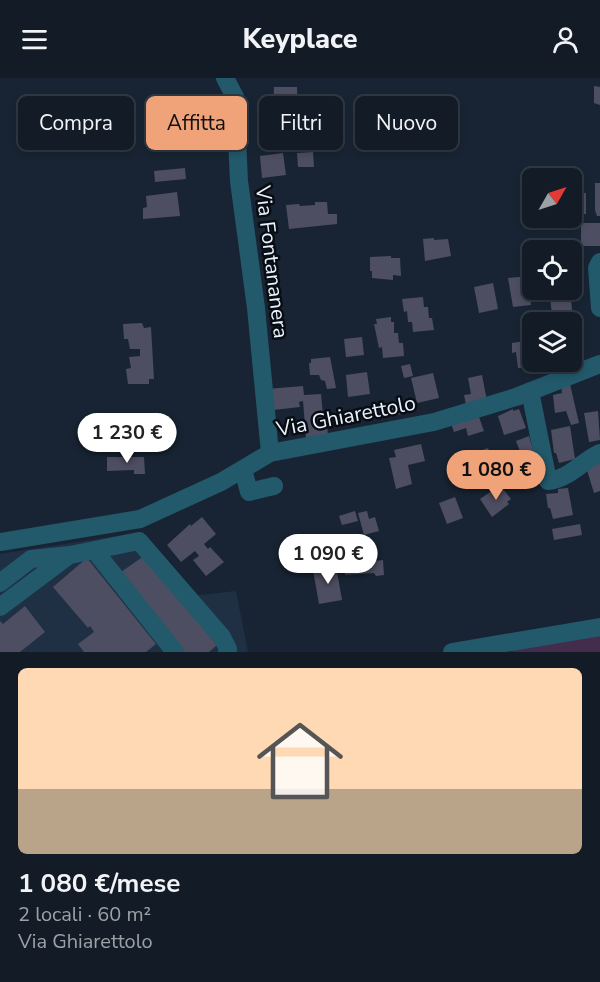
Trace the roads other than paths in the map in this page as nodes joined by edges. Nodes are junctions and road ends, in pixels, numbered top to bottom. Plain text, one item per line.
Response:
1 (225, 78) edge
2 (600, 262) edge
3 (600, 308) edge
4 (600, 364) edge
5 (530, 391) junction
6 (270, 453) junction
7 (600, 453) edge
8 (243, 469) junction
9 (274, 486) dead end
10 (0, 542) edge
11 (94, 550) junction
12 (70, 555) junction
13 (0, 583) edge
14 (0, 607) edge
15 (600, 627) edge
16 (176, 652) edge
17 (227, 652) edge
18 (452, 652) edge

1 - 6 street, Via Fontananera
2 - 3 street
4 - 5 street, Via Ghiarettolo
5 - 6 street, Via Ghiarettolo
5 - 7 street
6 - 8 street, Via Ghiarettolo
8 - 9 street
8 - 10 street, Via Ghiarettolo
11 - 12 street
11 - 16 street
11 - 17 street
12 - 13 street
12 - 14 street
15 - 18 street

